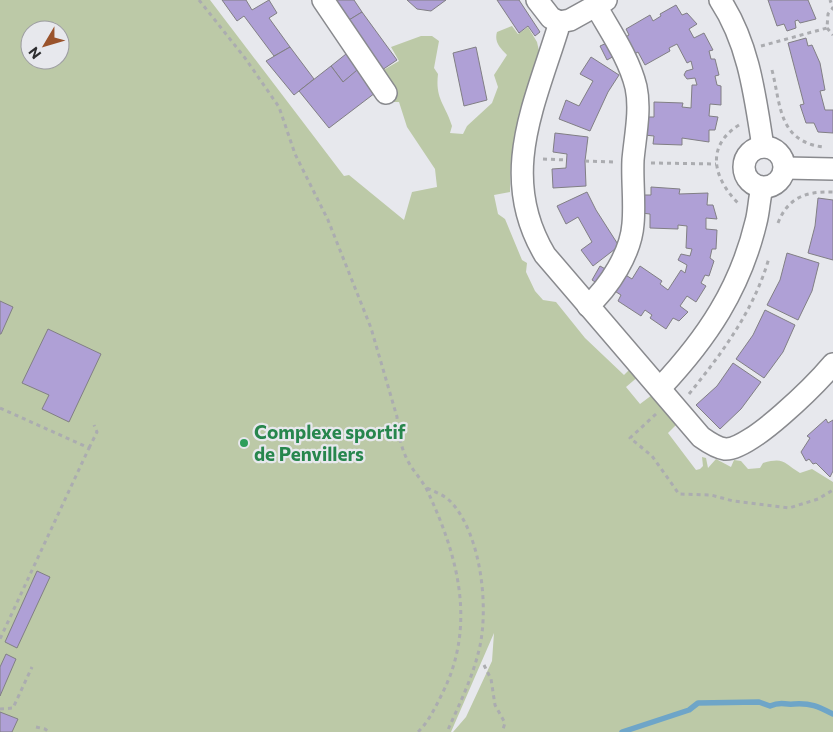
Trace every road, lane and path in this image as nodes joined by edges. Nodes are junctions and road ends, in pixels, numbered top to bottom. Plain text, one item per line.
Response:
1 (199, 0) edge
2 (323, 0) edge
3 (537, 0) edge
4 (720, 0) edge
5 (830, 0) edge
6 (601, 3) edge
7 (560, 22) junction
8 (827, 28) junction
9 (833, 35) edge
10 (762, 36) dead end
11 (763, 45) junction
12 (767, 52) dead end
13 (772, 68) dead end
14 (386, 93) dead end
15 (758, 114) junction
16 (763, 147) junction
17 (830, 148) dead end
18 (785, 168) junction
19 (833, 169) edge
20 (762, 188) junction
21 (756, 221) junction
22 (588, 306) junction
23 (833, 364) edge
24 (661, 387) junction
25 (677, 406) junction
26 (0, 408) edge
27 (94, 425) dead end
28 (89, 448) junction
29 (426, 488) junction
30 (833, 490) edge
31 (0, 639) edge
32 (484, 665) dead end
33 (32, 667) dead end
34 (0, 709) edge
35 (36, 727) dead end
36 (48, 732) edge
37 (418, 732) edge
38 (447, 732) edge
39 (502, 732) edge

1 - 29 path
2 - 14 street
3 - 7 street
4 - 15 street
5 - 8 path
6 - 7 street
6 - 22 street
7 - 22 street
8 - 9 path
8 - 11 path
10 - 11 path
11 - 12 path
13 - 17 path
15 - 16 street
15 - 21 path
16 - 18 street
16 - 20 street
18 - 19 street
18 - 20 street
20 - 21 street
21 - 24 street
22 - 24 street
23 - 25 street
24 - 25 street
25 - 30 path
26 - 28 path
27 - 28 path
28 - 31 path
29 - 37 path
29 - 38 path
32 - 39 path
33 - 34 path
35 - 36 path

